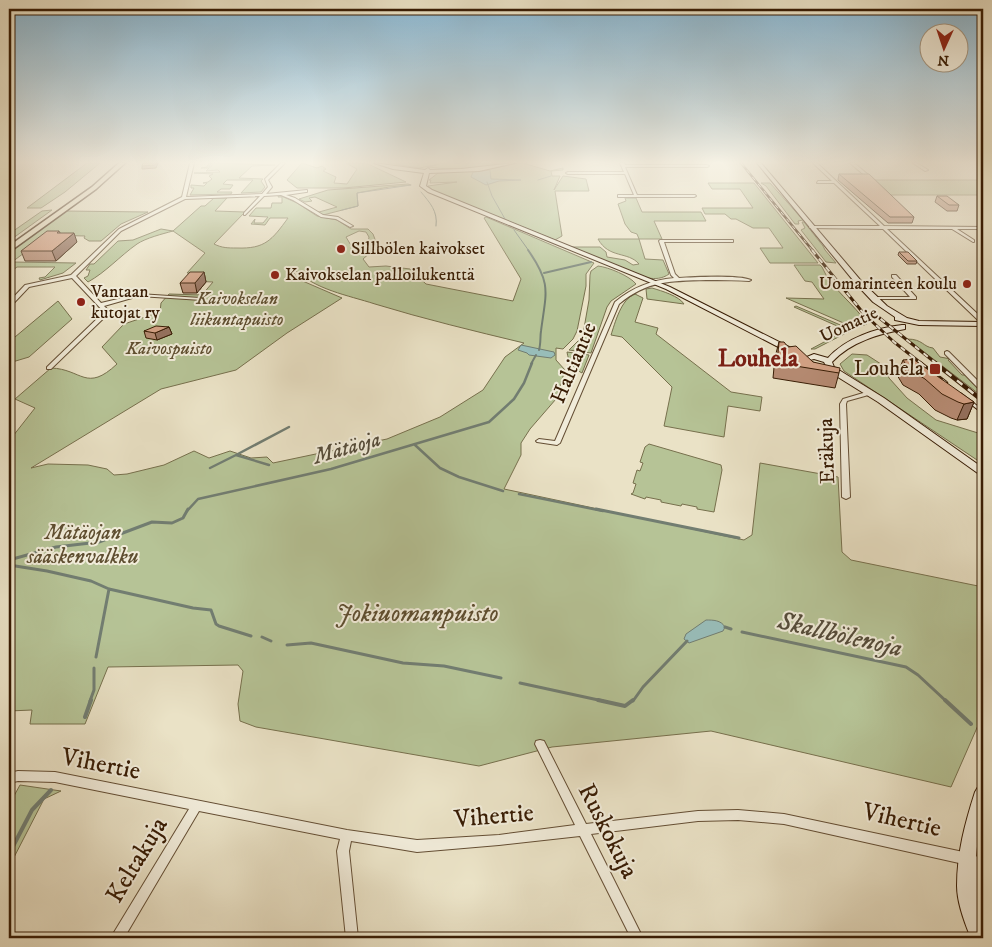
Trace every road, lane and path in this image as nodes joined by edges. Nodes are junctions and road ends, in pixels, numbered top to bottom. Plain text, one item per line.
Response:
1 (60, 207) edge
2 (68, 207) edge
3 (166, 207) edge
4 (251, 207) edge
5 (307, 207) edge
6 (469, 207) edge
7 (795, 207) edge
8 (862, 207) edge
9 (245, 214) dead end
10 (351, 226) dead end
11 (811, 227) junction
12 (953, 228) junction
13 (983, 228) edge
14 (732, 241) dead end
15 (973, 241) dead end
16 (9, 244) edge
17 (9, 250) edge
18 (73, 276) junction
19 (894, 276) dead end
20 (677, 278) junction
21 (749, 280) dead end
22 (654, 284) junction
23 (873, 298) junction
24 (200, 299) dead end
25 (9, 304) edge
26 (100, 305) junction
27 (881, 306) junction
28 (904, 319) junction
29 (892, 322) junction
30 (983, 323) edge
31 (914, 324) junction
32 (746, 326) junction
33 (902, 327) junction
34 (794, 347) edge
35 (947, 353) dead end
36 (811, 356) junction
37 (823, 366) junction
38 (49, 368) dead end
39 (983, 388) edge
40 (867, 394) junction
41 (539, 441) dead end
42 (983, 472) edge
43 (846, 497) dead end
44 (540, 744) dead end
45 (9, 778) edge
46 (983, 792) edge
47 (197, 805) junction
48 (584, 829) junction
49 (347, 835) junction
50 (976, 862) edge
51 (983, 910) edge
52 (117, 938) edge
53 (352, 938) edge
54 (637, 938) edge
55 (980, 938) edge

1 - 16 highway
2 - 17 highway
3 - 18 street
4 - 9 street
5 - 10 street
6 - 22 main road
7 - 11 main road
8 - 30 street
11 - 12 street
11 - 23 main road
12 - 13 street
12 - 15 street
14 - 20 street
18 - 25 street
18 - 26 street
19 - 23 street
20 - 21 street
20 - 22 street, Haltiantie
22 - 32 main road
22 - 41 street, Haltiantie
23 - 27 main road
24 - 26 street
26 - 38 street
27 - 28 main road
27 - 29 main road
28 - 29 main road, Uomatie
28 - 31 main road
29 - 33 main road
29 - 36 main road, Uomatie
30 - 31 main road
31 - 33 main road
32 - 34 main road
32 - 36 main road
33 - 37 main road, Uomatie
35 - 39 street
36 - 37 main road
36 - 37 main road
37 - 40 main road
40 - 42 main road
40 - 43 street, Eräkuja
44 - 48 street, Ruskokuja
45 - 47 street, Vihertie
46 - 50 main road
47 - 49 street, Vihertie
47 - 52 street, Keltakuja
48 - 49 street, Vihertie
48 - 50 street, Vihertie
48 - 54 street, Ruskokuja
49 - 53 street
50 - 51 main road
50 - 55 main road

